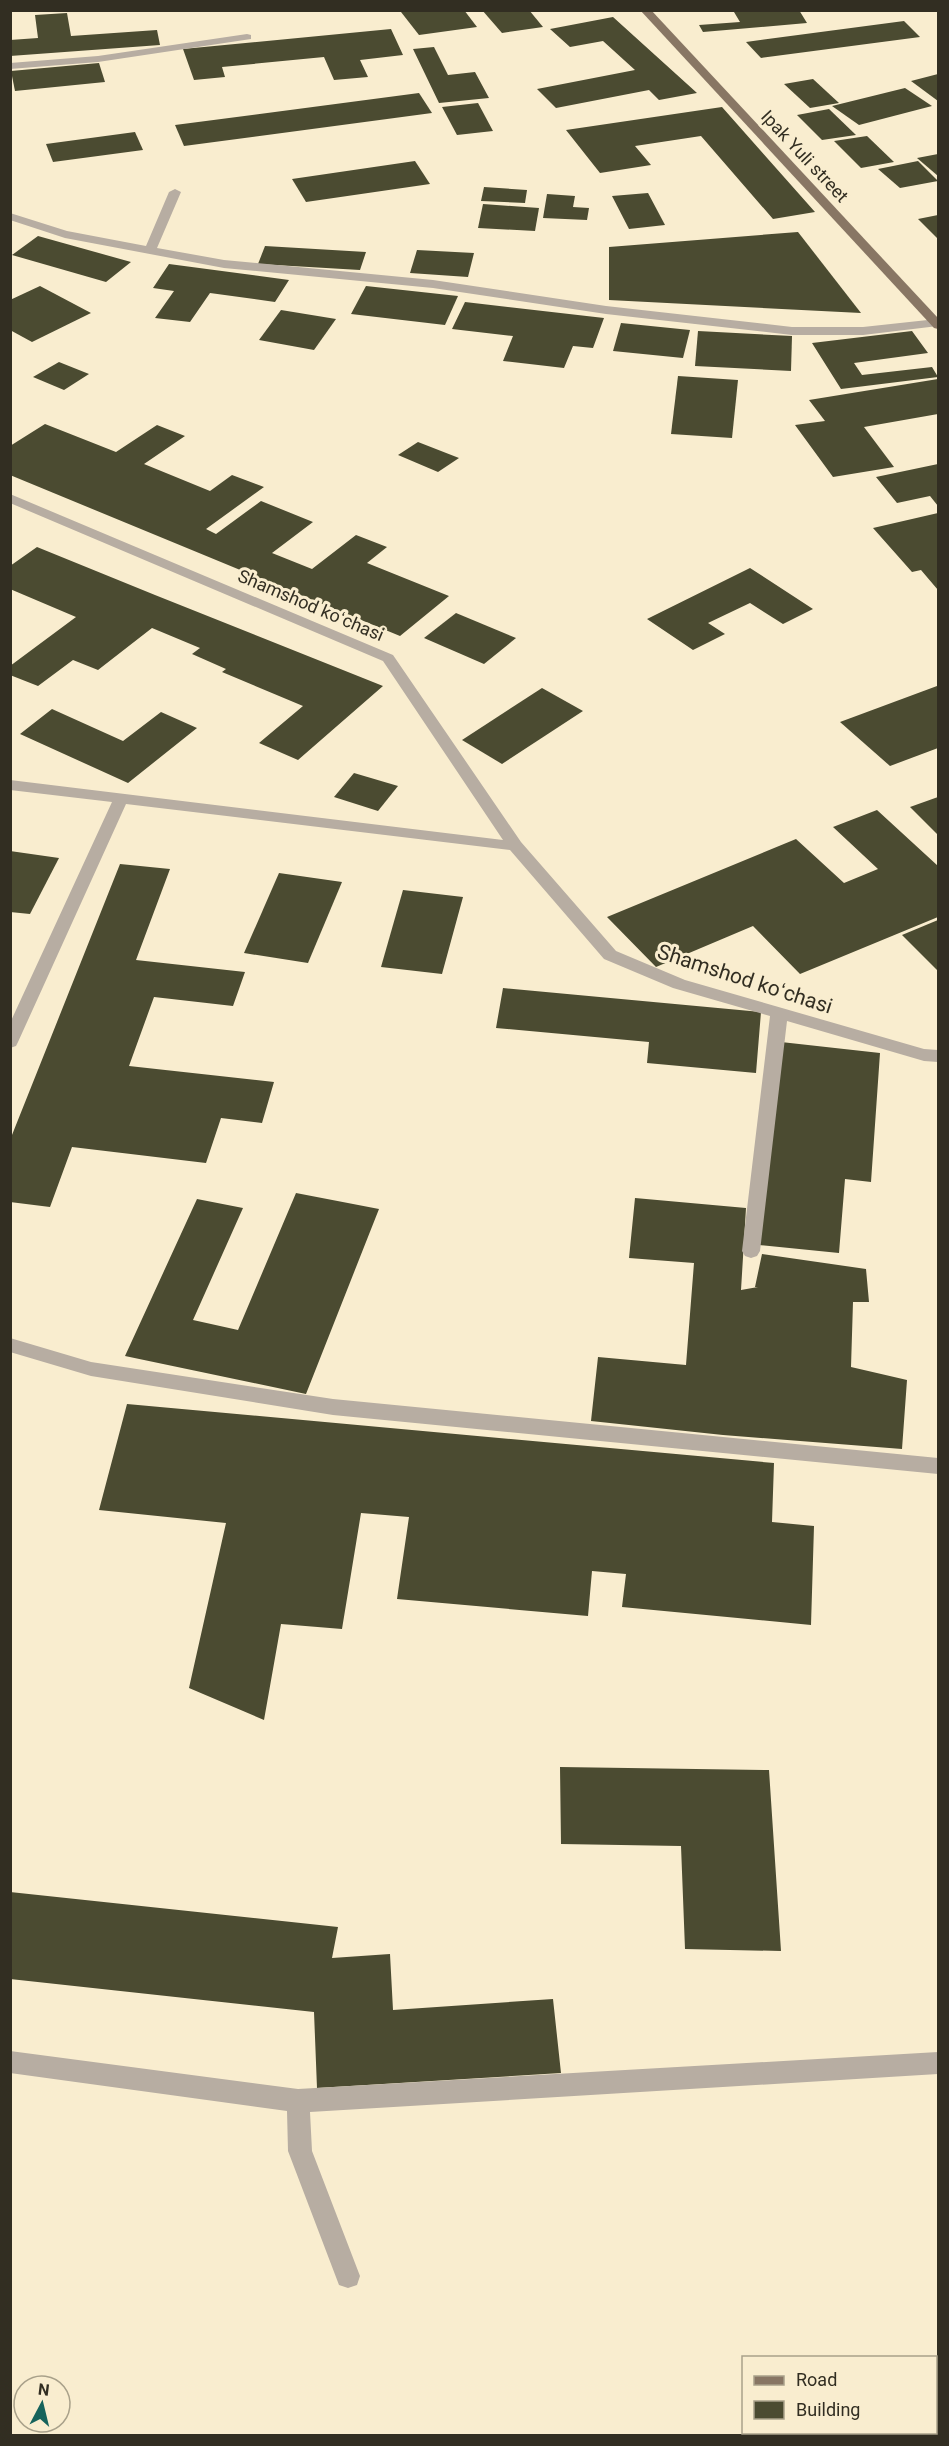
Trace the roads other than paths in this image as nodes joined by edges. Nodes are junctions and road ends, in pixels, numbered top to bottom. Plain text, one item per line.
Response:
1 (645, 10) edge
2 (247, 37) dead end
3 (10, 66) edge
4 (175, 192) dead end
5 (10, 216) edge
6 (150, 251) junction
7 (938, 324) edge
8 (10, 498) edge
9 (10, 785) edge
10 (122, 799) junction
11 (515, 846) junction
12 (779, 1014) junction
13 (10, 1042) edge
14 (939, 1056) edge
15 (751, 1251) dead end
16 (10, 1345) edge
17 (937, 1471) edge
18 (10, 2062) edge
19 (939, 2063) edge
20 (298, 2101) junction
21 (348, 2276) dead end

1 - 7 main road, Ipak Yuli street
2 - 3 street
4 - 6 street
5 - 6 street
6 - 7 street
8 - 11 street, Shamshod koʻchasi
9 - 10 street
10 - 11 street
10 - 13 street
11 - 12 street, Shamshod koʻchasi
12 - 14 street, Shamshod koʻchasi
12 - 15 street
16 - 17 street
18 - 20 street
19 - 20 street
20 - 21 street

